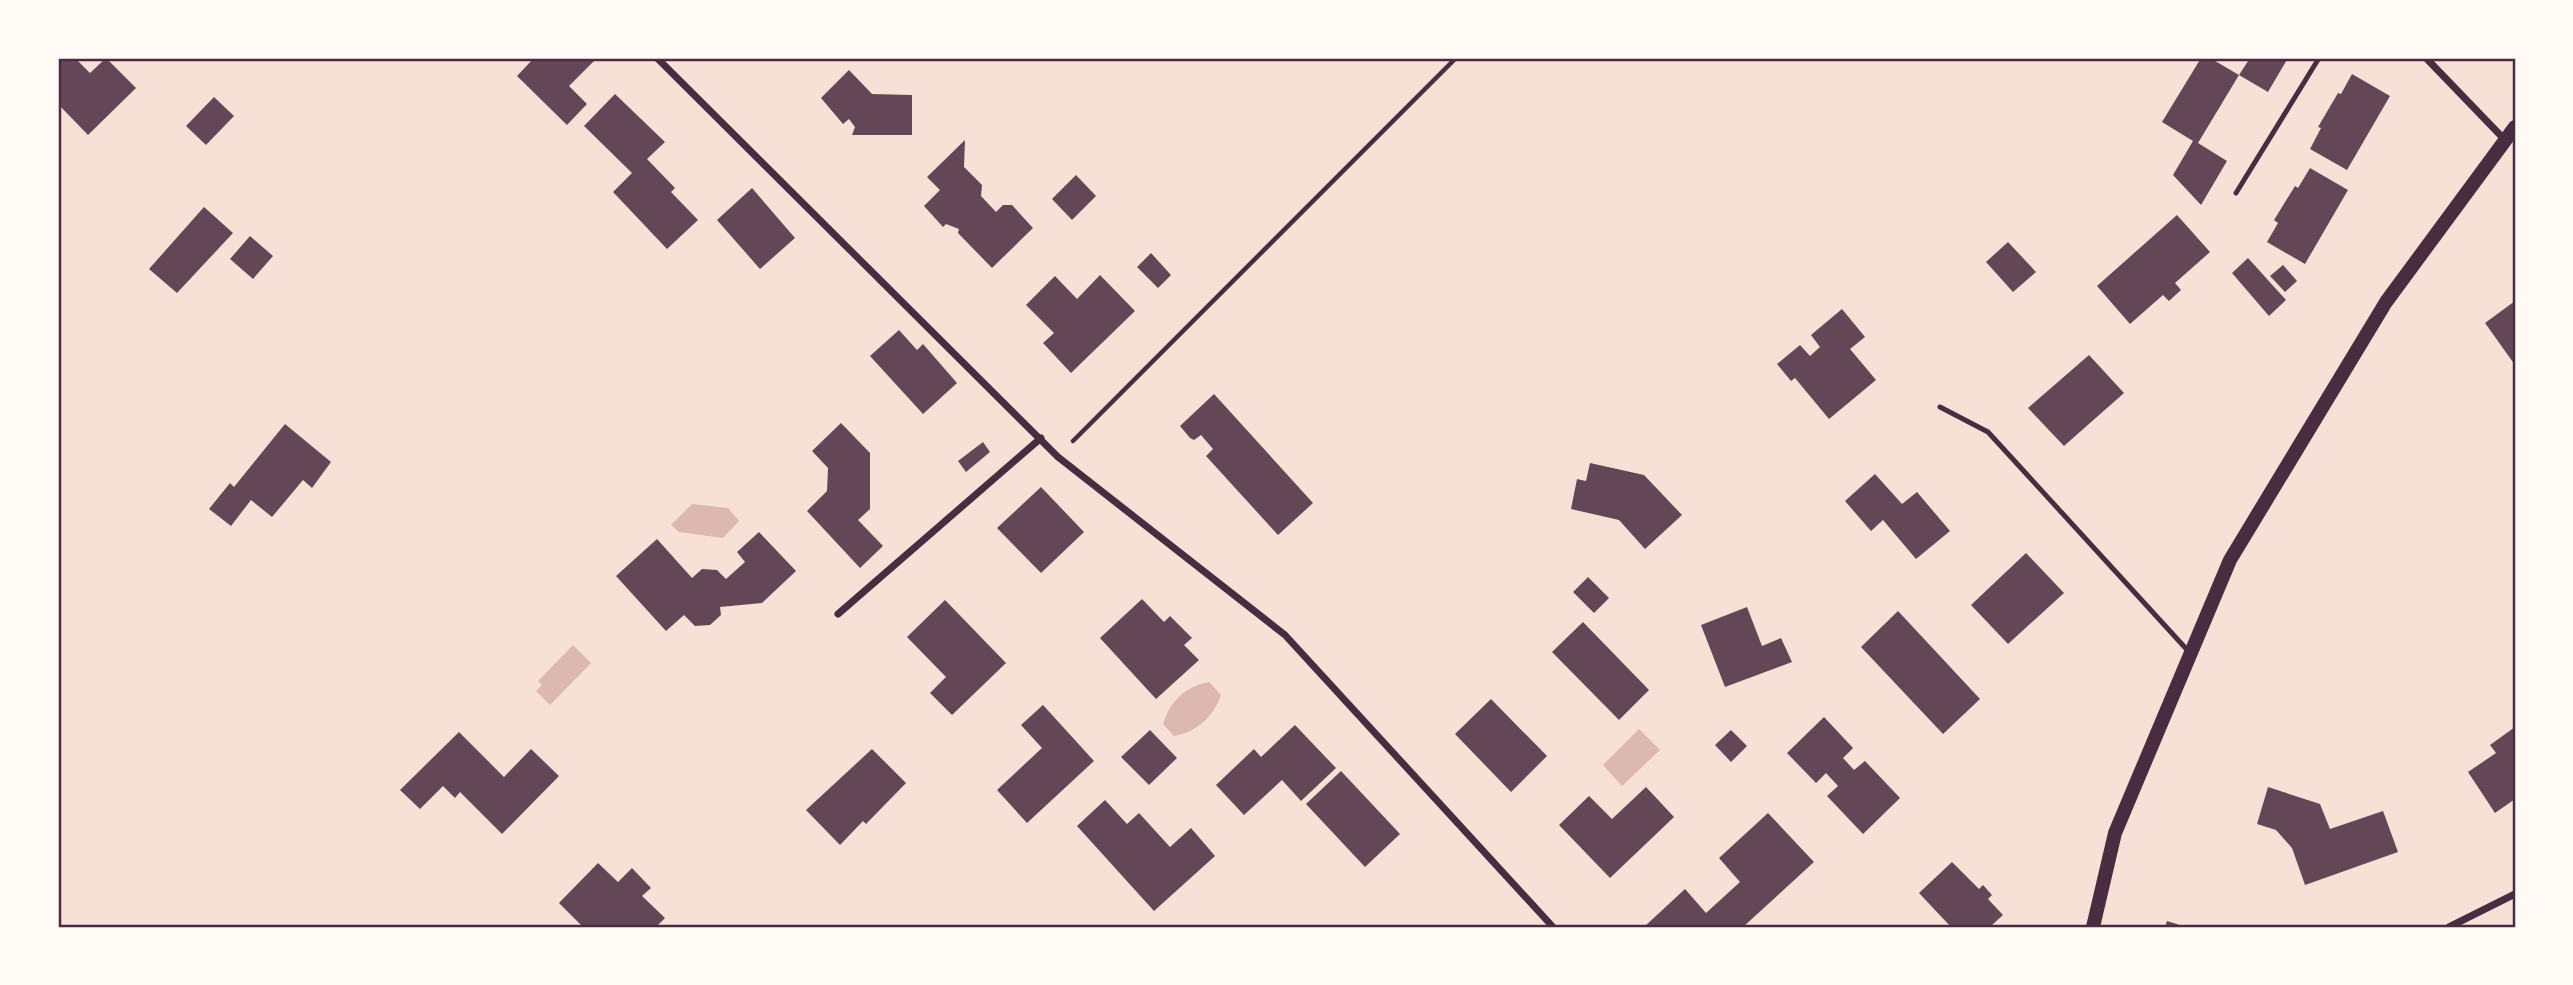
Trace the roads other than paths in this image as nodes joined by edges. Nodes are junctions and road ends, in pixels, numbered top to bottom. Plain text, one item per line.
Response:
1 (657, 58) edge
2 (2319, 58) edge
3 (2426, 58) edge
4 (2515, 127) edge
5 (2505, 140) junction
6 (2236, 192) dead end
7 (1940, 407) dead end
8 (1041, 438) junction
9 (838, 614) dead end
10 (2190, 654) junction
11 (2515, 894) edge
12 (1553, 927) edge
13 (2093, 927) edge
14 (2449, 927) edge

1 - 8 street
2 - 6 lane
3 - 5 street
4 - 5 main road
5 - 10 main road
7 - 10 lane
8 - 9 street
8 - 12 street
10 - 13 main road
11 - 14 street

